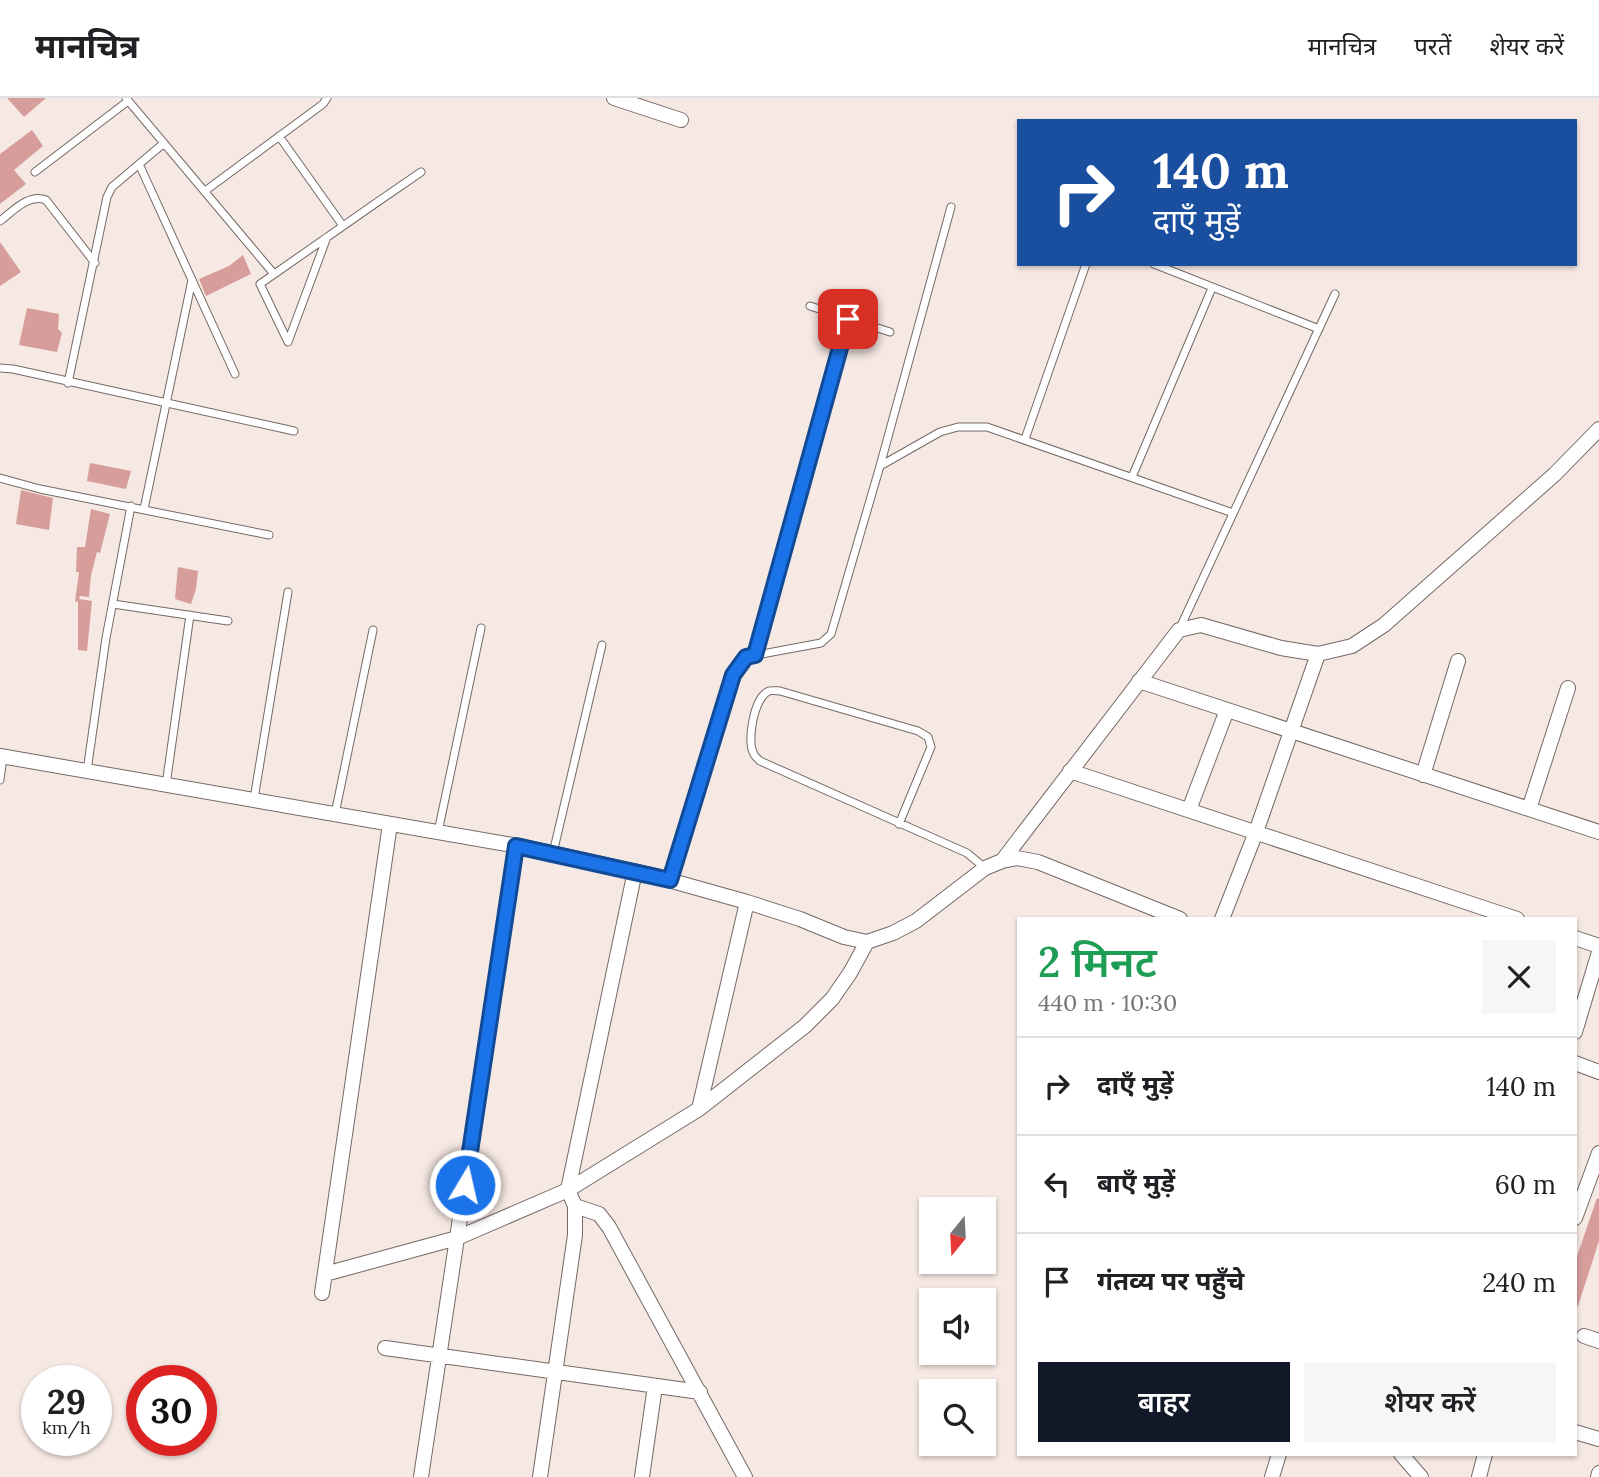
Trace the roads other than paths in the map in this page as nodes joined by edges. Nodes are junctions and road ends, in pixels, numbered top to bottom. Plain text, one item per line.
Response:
1 (614, 98) edge
2 (127, 99) edge
3 (323, 100) edge
4 (681, 120) dead end
5 (279, 136) junction
6 (164, 143) junction
7 (139, 164) junction
8 (35, 172) dead end
9 (421, 172) dead end
10 (205, 191) junction
11 (951, 207) dead end
12 (0, 221) edge
13 (343, 226) junction
14 (327, 237) junction
15 (95, 263) junction
16 (1085, 266) edge
17 (1159, 266) edge
18 (274, 274) junction
19 (192, 279) junction
20 (1212, 288) junction
21 (1335, 294) dead end
22 (810, 306) dead end
23 (848, 319) junction
24 (1319, 329) junction
25 (890, 332) dead end
26 (0, 368) edge
27 (235, 374) dead end
28 (68, 383) junction
29 (166, 404) junction
30 (1599, 429) edge
31 (294, 430) dead end
32 (1025, 439) junction
33 (880, 466) junction
34 (1132, 477) junction
35 (0, 478) edge
36 (131, 506) junction
37 (144, 509) junction
38 (1233, 513) junction
39 (270, 535) dead end
40 (288, 592) dead end
41 (113, 604) junction
42 (1187, 612) junction
43 (190, 615) junction
44 (228, 621) dead end
45 (1200, 625) junction
46 (481, 628) dead end
47 (373, 630) dead end
48 (1178, 630) junction
49 (602, 645) dead end
50 (1318, 654) junction
51 (755, 655) junction
52 (1458, 661) dead end
53 (1139, 681) junction
54 (1568, 688) dead end
55 (1227, 710) junction
56 (1292, 731) junction
57 (2, 756) edge
58 (87, 771) junction
59 (1070, 771) junction
60 (1423, 775) junction
61 (0, 780) edge
62 (166, 785) junction
63 (254, 800) junction
64 (1529, 809) junction
65 (1189, 810) junction
66 (334, 814) junction
67 (390, 824) junction
68 (899, 824) junction
69 (1256, 832) junction
70 (1599, 832) edge
71 (438, 833) junction
72 (516, 846) junction
73 (553, 854) junction
74 (1002, 861) junction
75 (985, 868) junction
76 (635, 871) junction
77 (670, 880) junction
78 (747, 902) junction
79 (1175, 917) edge
80 (1223, 917) edge
81 (1511, 917) edge
82 (1577, 939) edge
83 (867, 942) junction
84 (1599, 946) edge
85 (1599, 952) edge
86 (1577, 1025) edge
87 (1577, 1064) edge
88 (1599, 1072) edge
89 (699, 1109) junction
90 (1599, 1153) edge
91 (568, 1190) junction
92 (575, 1206) junction
93 (1577, 1213) edge
94 (457, 1238) junction
95 (325, 1274) junction
96 (322, 1293) dead end
97 (1584, 1336) dead end
98 (1599, 1341) edge
99 (385, 1348) dead end
100 (439, 1355) junction
101 (556, 1372) junction
102 (655, 1385) junction
103 (700, 1392) junction
104 (1577, 1433) edge
105 (1599, 1439) edge
106 (1278, 1456) edge
107 (1403, 1456) edge
108 (1484, 1456) edge
109 (740, 1473) edge
110 (421, 1477) edge
111 (540, 1477) edge
112 (642, 1477) edge
113 (1272, 1477) edge
114 (1421, 1477) edge
115 (1479, 1477) edge

1 - 4 street
2 - 6 lane
2 - 8 lane
3 - 5 lane
5 - 10 lane
5 - 13 lane
6 - 7 lane
6 - 10 lane
7 - 15 lane
7 - 19 lane
9 - 13 lane
10 - 18 lane
11 - 33 lane
12 - 15 lane
13 - 14 lane
14 - 18 lane
14 - 18 lane
15 - 28 lane
16 - 32 lane
17 - 20 lane
19 - 27 lane
19 - 29 lane
20 - 24 lane
20 - 34 lane
21 - 24 lane
22 - 23 lane
23 - 25 lane
23 - 51 lane
24 - 38 lane
26 - 28 lane
28 - 29 lane
29 - 31 lane
29 - 37 lane
30 - 50 street
32 - 33 lane
32 - 34 lane
33 - 51 lane
34 - 38 lane
35 - 36 lane
36 - 37 lane
36 - 41 lane
37 - 39 lane
38 - 42 lane
40 - 63 lane
41 - 43 lane
41 - 58 lane
42 - 45 lane
42 - 48 lane
43 - 44 lane
43 - 62 lane
45 - 48 street
45 - 50 street
46 - 71 lane
47 - 66 lane
48 - 53 street
49 - 73 lane
50 - 56 street
51 - 77 lane
52 - 60 street
53 - 55 street
53 - 59 street
54 - 64 street
55 - 56 street
55 - 65 street
56 - 60 street
56 - 69 street
57 - 58 street
57 - 61 lane
58 - 62 street
59 - 65 street
59 - 74 street
60 - 64 street
62 - 63 street
63 - 66 street
64 - 70 street
65 - 69 street
66 - 67 street
67 - 71 street
67 - 95 street
68 - 68 lane
68 - 75 lane
69 - 80 street
69 - 81 street
71 - 72 street
72 - 73 street
72 - 94 street
73 - 76 street
74 - 75 street
74 - 79 street
75 - 83 street
76 - 77 street
76 - 91 street
77 - 78 street
78 - 83 street
78 - 89 street
82 - 84 street
83 - 89 street
85 - 86 street
87 - 88 street
89 - 91 street
90 - 93 street
91 - 92 street
91 - 94 street
92 - 101 street
92 - 103 street
94 - 95 street
94 - 100 street
95 - 96 street
97 - 98 street
99 - 100 street
100 - 101 street
100 - 110 street
101 - 102 street
101 - 111 street
102 - 103 street
102 - 112 street
103 - 109 street
104 - 105 street
106 - 113 street
107 - 114 street
108 - 115 street

